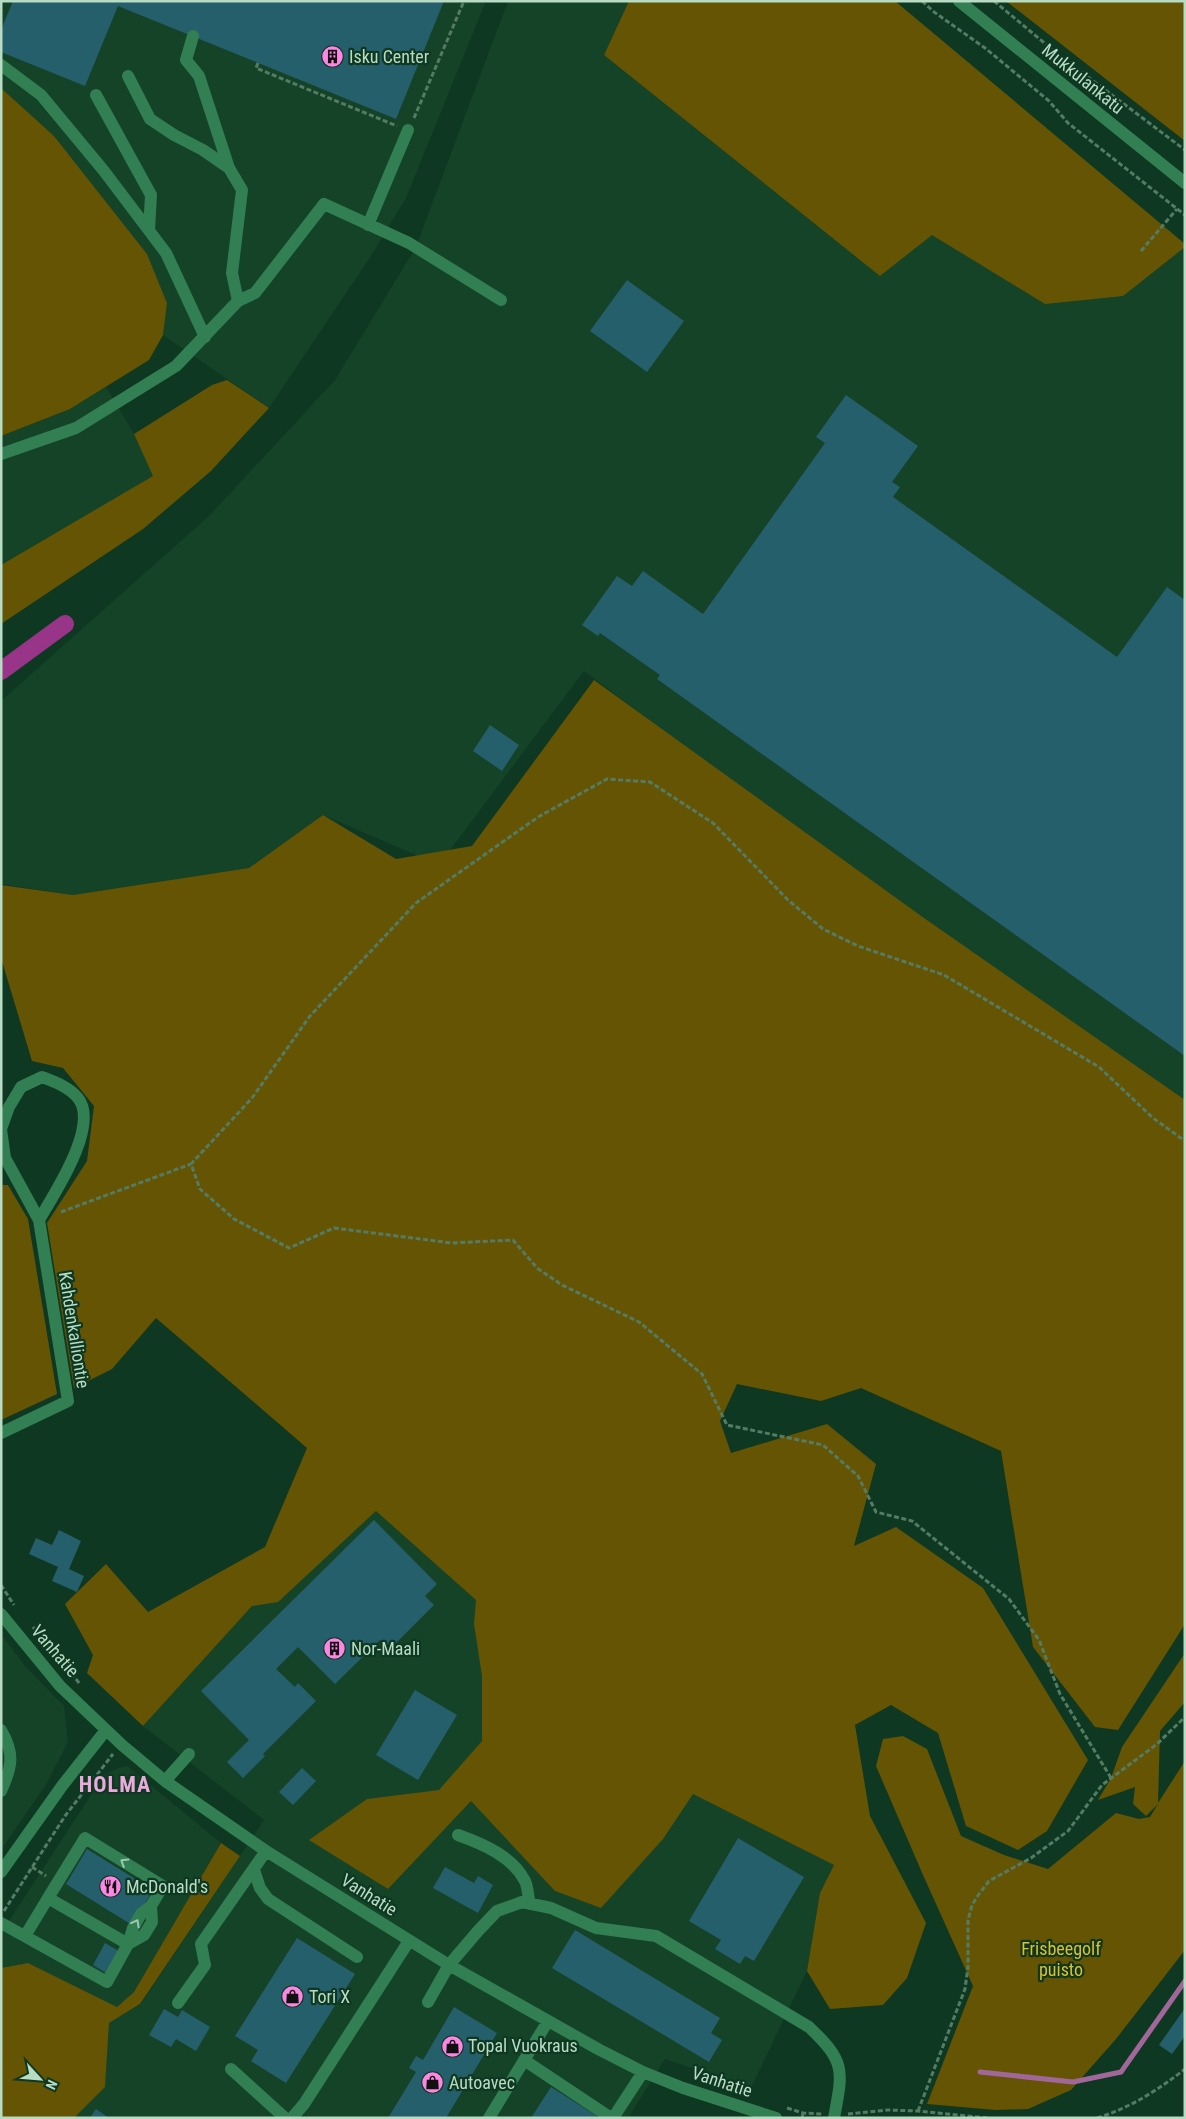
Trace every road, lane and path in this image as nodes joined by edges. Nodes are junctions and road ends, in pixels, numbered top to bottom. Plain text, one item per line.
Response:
1 (464, 1) edge
2 (922, 1) edge
3 (959, 1) edge
4 (994, 1) edge
5 (193, 36) dead end
6 (258, 63) dead end
7 (1, 65) edge
8 (128, 76) dead end
9 (96, 95) dead end
10 (408, 130) junction
11 (1185, 150) edge
12 (229, 168) junction
13 (1185, 183) edge
14 (1177, 209) junction
15 (1185, 215) edge
16 (368, 225) junction
17 (149, 230) junction
18 (1140, 251) dead end
19 (238, 300) junction
20 (501, 300) dead end
21 (205, 336) junction
22 (1, 454) edge
23 (1185, 1141) edge
24 (191, 1164) junction
25 (39, 1220) junction
26 (1, 1433) edge
27 (1, 1585) edge
28 (15, 1606) dead end
29 (1, 1614) edge
30 (27, 1620) dead end
31 (81, 1684) dead end
32 (1185, 1717) edge
33 (1, 1730) edge
34 (106, 1730) junction
35 (122, 1745) junction
36 (189, 1754) dead end
37 (1111, 1778) junction
38 (165, 1781) junction
39 (1, 1791) edge
40 (458, 1835) dead end
41 (266, 1851) junction
42 (254, 1870) junction
43 (1, 1872) edge
44 (48, 1898) junction
45 (530, 1904) junction
46 (1, 1916) edge
47 (1, 1923) edge
48 (25, 1936) junction
49 (409, 1941) junction
50 (128, 1944) junction
51 (357, 1957) dead end
52 (449, 1965) junction
53 (428, 2002) dead end
54 (178, 2003) dead end
55 (548, 2021) junction
56 (524, 2060) junction
57 (232, 2069) dead end
58 (1185, 2069) edge
59 (643, 2072) junction
60 (918, 2111) junction
61 (780, 2113) edge
62 (803, 2113) junction
63 (834, 2117) edge
64 (285, 2118) edge
65 (292, 2118) edge
66 (489, 2118) edge
67 (612, 2118) edge
68 (802, 2118) edge
69 (988, 2118) edge
70 (1097, 2118) edge

1 - 10 path
2 - 14 path
3 - 13 street, Mukkulankatu
4 - 11 path
5 - 12 street
6 - 10 path
7 - 17 street
8 - 12 street
9 - 17 street
10 - 16 street
12 - 19 street
14 - 15 path
14 - 18 path
16 - 19 street
16 - 20 street
17 - 21 street
19 - 21 street
21 - 22 street
23 - 24 path
24 - 25 path
24 - 37 path
25 - 25 street, Kahdenkalliontie
25 - 26 street, Kahdenkalliontie
27 - 28 path
29 - 34 street, Vanhatie
30 - 31 path
32 - 37 path
33 - 39 street
34 - 35 street, Vanhatie
34 - 43 street
35 - 38 street, Vanhatie
35 - 46 path
36 - 38 street
37 - 60 path
38 - 41 street, Vanhatie
40 - 45 street
41 - 42 street
41 - 49 street, Vanhatie
42 - 51 street
42 - 54 street
44 - 48 street
44 - 50 street
50 -> 44 street
45 - 52 street
45 - 63 street
47 - 48 street
48 - 50 street
49 - 52 street, Vanhatie
49 - 65 street
52 - 53 street
52 - 55 street, Vanhatie
55 - 56 street
55 - 59 street, Vanhatie
56 - 66 street
56 - 67 street
57 - 64 street
58 - 70 path
59 - 61 street, Vanhatie
59 - 67 street
60 - 63 path
60 - 69 path
61 - 62 path
62 - 63 path
62 - 68 path

